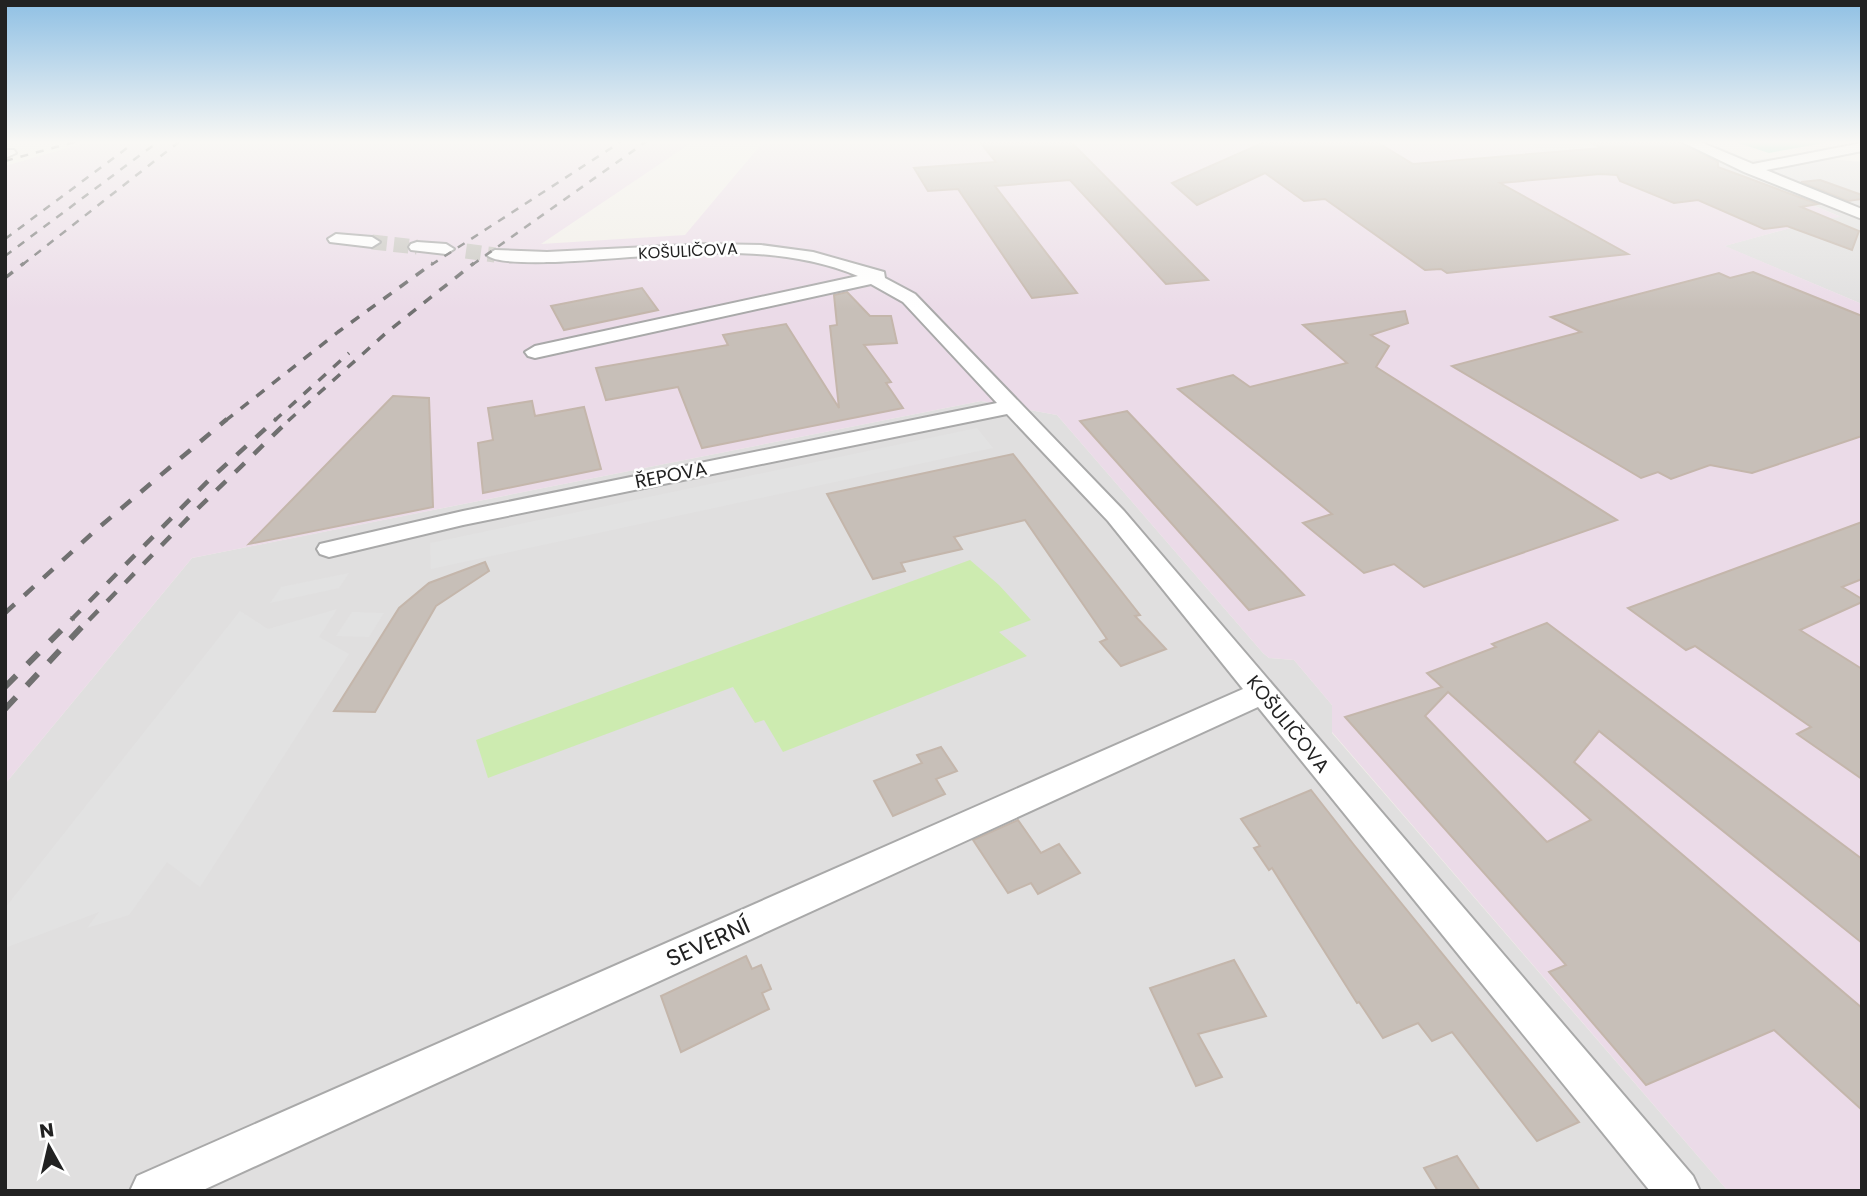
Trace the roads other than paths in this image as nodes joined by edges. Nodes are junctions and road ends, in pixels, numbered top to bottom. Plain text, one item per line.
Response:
1 (1817, 197) edge
2 (1862, 215) edge
3 (336, 239) dead end
4 (372, 242) tunnel mouth
5 (417, 247) tunnel mouth
6 (446, 249) tunnel mouth
7 (495, 255) tunnel mouth
8 (878, 276) junction
9 (535, 352) dead end
10 (1014, 406) junction
11 (329, 549) dead end
12 (1263, 692) junction
13 (152, 1191) edge
14 (1678, 1191) edge

1 - 2 street
3 - 4 street
5 - 6 street
7 - 8 street, KOŠULIČOVA
8 - 9 street
8 - 10 street, KOŠULIČOVA
10 - 11 street, ŘEPOVA
10 - 12 street, KOŠULIČOVA
12 - 13 street, SEVERNÍ
12 - 14 street, KOŠULIČOVA

